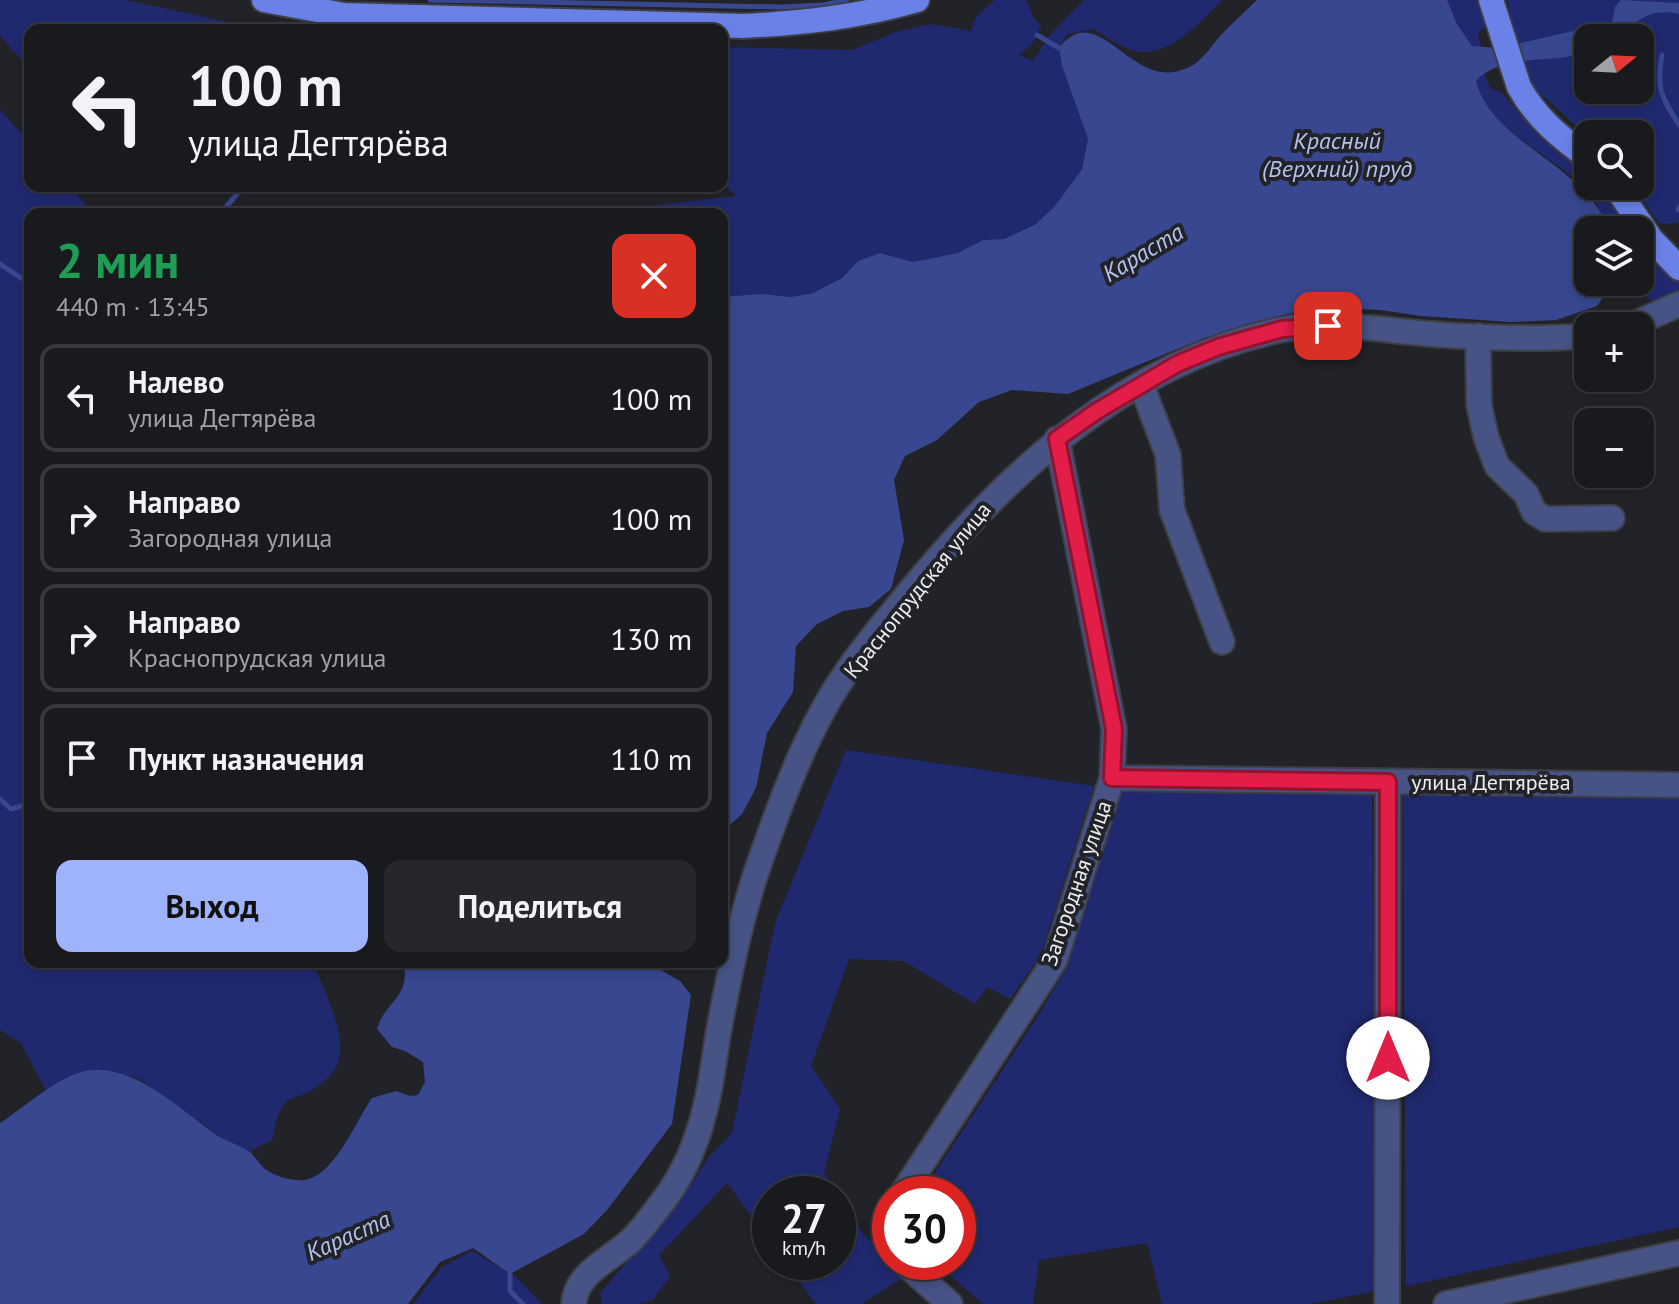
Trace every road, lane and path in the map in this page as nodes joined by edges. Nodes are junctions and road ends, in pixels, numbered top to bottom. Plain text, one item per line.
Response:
1 (264, 0) edge
2 (917, 0) edge
3 (1491, 0) edge
4 (670, 24) edge
5 (728, 26) edge
6 (1574, 147) edge
7 (1625, 200) edge
8 (1679, 268) edge
9 (1679, 304) edge
10 (1654, 315) edge
11 (1478, 336) junction
12 (1574, 337) edge
13 (1141, 384) junction
14 (1057, 439) junction
15 (1612, 518) dead end
16 (1222, 642) dead end
17 (1112, 778) junction
18 (1388, 782) junction
19 (1679, 785) edge
20 (914, 1176) edge
21 (1679, 1253) edge
22 (923, 1280) edge
23 (574, 1304) edge
24 (950, 1304) edge
25 (1387, 1304) edge
26 (1446, 1304) edge

1 - 4 main road
2 - 5 main road
3 - 6 main road
7 - 8 main road
9 - 10 street
11 - 12 street, Краснопрудская улица
11 - 13 street, Краснопрудская улица
11 - 15 street
13 - 14 street, Краснопрудская улица
13 - 16 street
14 - 17 street, Загородная улица
14 - 23 street, Краснопрудская улица
17 - 18 street, улица Дегтярёва
17 - 20 street, Загородная улица
18 - 19 street, улица Дегтярёва
18 - 25 street
21 - 26 street
22 - 24 street

